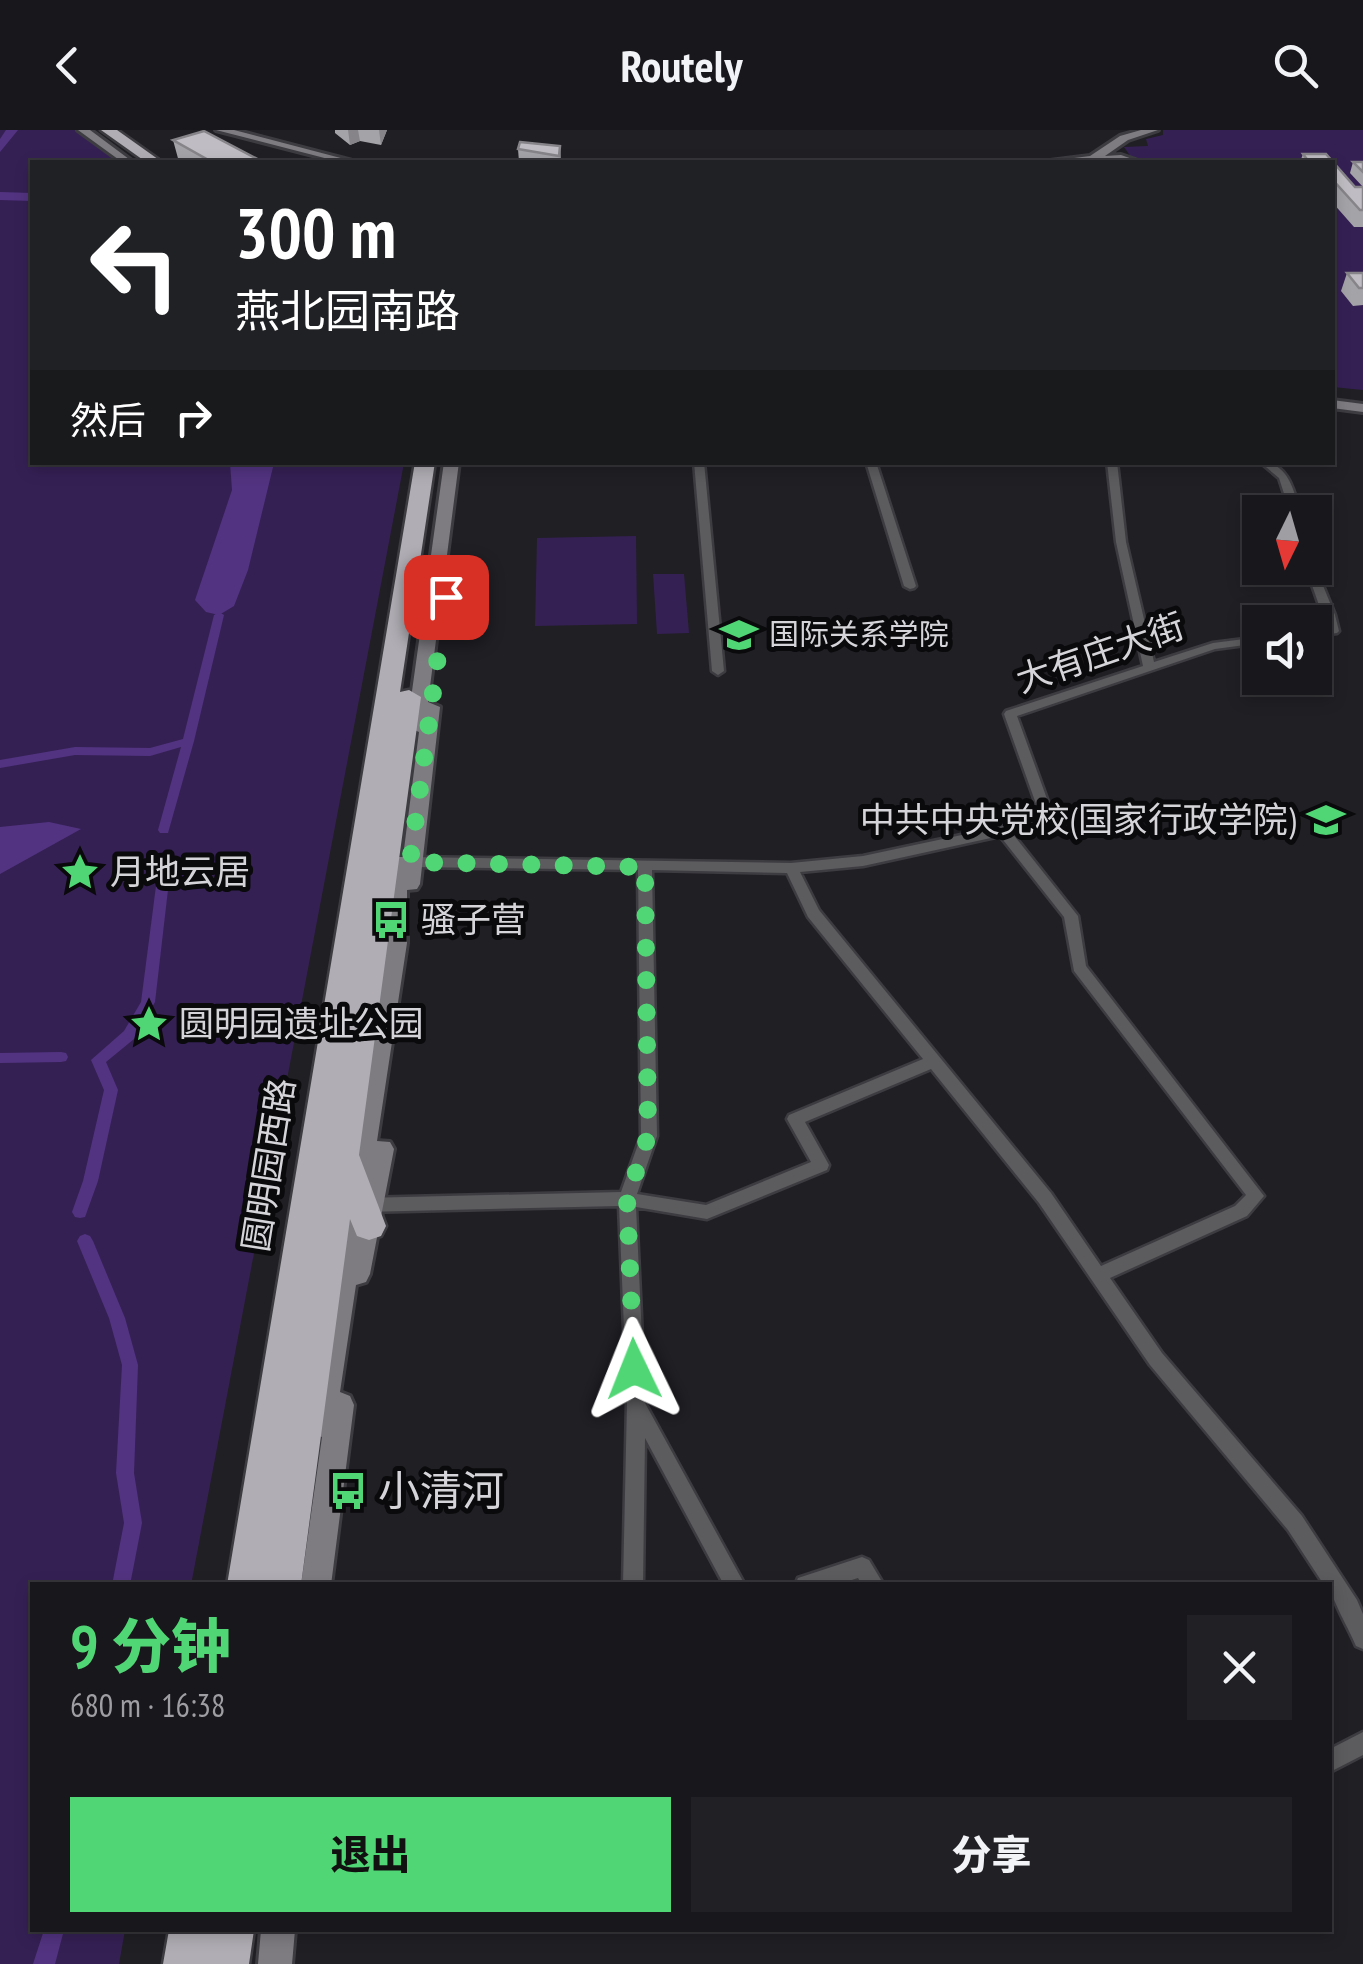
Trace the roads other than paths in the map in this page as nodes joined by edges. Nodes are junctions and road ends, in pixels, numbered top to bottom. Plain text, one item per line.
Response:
1 (83, 130) edge
2 (96, 130) edge
3 (108, 130) edge
4 (1153, 130) edge
5 (215, 131) edge
6 (315, 132) edge
7 (1110, 145) junction
8 (306, 148) junction
9 (1094, 158) junction
10 (1122, 158) junction
11 (125, 160) edge
12 (136, 160) edge
13 (152, 160) edge
14 (319, 160) edge
15 (345, 160) edge
16 (363, 160) edge
17 (1070, 160) edge
18 (1129, 160) edge
19 (1335, 400) edge
20 (1363, 404) edge
21 (425, 465) edge
22 (441, 465) edge
23 (452, 465) edge
24 (464, 465) edge
25 (699, 465) edge
26 (872, 465) edge
27 (1112, 465) edge
28 (1269, 465) edge
29 (1290, 495) edge
30 (426, 518) junction
31 (910, 586) dead end
32 (1242, 642) edge
33 (1149, 668) junction
34 (718, 671) dead end
35 (1003, 831) junction
36 (410, 862) junction
37 (645, 867) junction
38 (792, 868) junction
39 (934, 1061) junction
40 (344, 1152) junction
41 (627, 1199) junction
42 (363, 1208) junction
43 (1098, 1274) junction
44 (636, 1404) junction
45 (248, 1582) edge
46 (281, 1582) edge
47 (299, 1582) edge
48 (316, 1582) edge
49 (633, 1582) edge
50 (733, 1582) edge
51 (814, 1582) edge
52 (872, 1582) edge
53 (1363, 1639) edge
54 (1363, 1742) edge
55 (1332, 1760) edge
56 (192, 1932) edge
57 (231, 1932) edge
58 (251, 1932) edge
59 (278, 1932) edge
60 (186, 1964) edge
61 (226, 1964) edge
62 (247, 1964) edge
63 (275, 1964) edge

1 - 11 street
2 - 12 highway
3 - 13 highway
4 - 7 street
5 - 8 street
5 - 14 street
6 - 8 street
7 - 9 street
7 - 10 street
8 - 15 street
8 - 16 street
9 - 10 street
9 - 17 street
10 - 18 street
19 - 20 street
21 - 30 highway, 圆明园西路
22 - 30 highway
23 - 42 street
24 - 36 street
25 - 34 street
26 - 31 street
27 - 33 street
28 - 29 street
30 - 40 highway, 圆明园西路
30 - 45 highway, 圆明园西路
32 - 33 street, 大有庄大街
33 - 35 street, 大有庄大街
35 - 38 street
35 - 43 street
36 - 37 street
36 - 42 street
37 - 38 street
37 - 41 street
38 - 39 street
39 - 41 street
39 - 43 street
40 - 42 highway
40 - 46 highway, 圆明园西路
41 - 42 street
41 - 44 street
42 - 47 street
42 - 48 street
43 - 53 street
44 - 49 street
44 - 50 street
51 - 52 street
54 - 55 street
56 - 60 highway
57 - 61 highway
58 - 62 street
59 - 63 street

